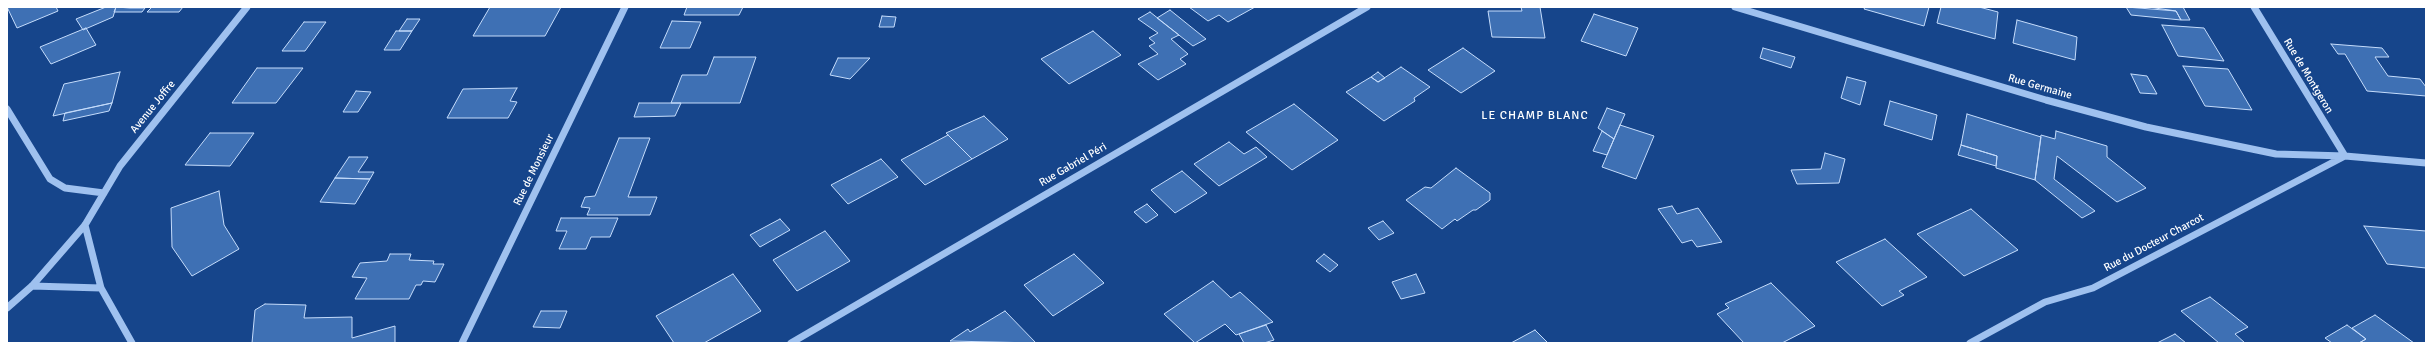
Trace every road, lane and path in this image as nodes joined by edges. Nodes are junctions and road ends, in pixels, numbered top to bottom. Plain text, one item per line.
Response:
1 (247, 7) edge
2 (625, 7) edge
3 (1367, 7) edge
4 (1736, 7) edge
5 (2254, 7) edge
6 (7, 108) edge
7 (2345, 156) junction
8 (2426, 163) edge
9 (104, 193) junction
10 (85, 225) junction
11 (32, 286) junction
12 (101, 288) junction
13 (7, 308) edge
14 (132, 343) edge
15 (462, 343) edge
16 (791, 343) edge
17 (1970, 343) edge

1 - 9 street, Avenue Joffre
2 - 15 street, Rue de Monsieur
3 - 16 street, Rue Gabriel Péri
4 - 7 street, Rue Germaine
5 - 7 street, Rue de Montgeron
6 - 9 street
7 - 8 street, Rue Germaine
7 - 17 street, Rue du Docteur Charcot
9 - 10 street, Avenue Joffre
10 - 11 street, Avenue Joffre
10 - 12 street
11 - 12 street
11 - 13 street, Avenue Joffre
12 - 14 street

